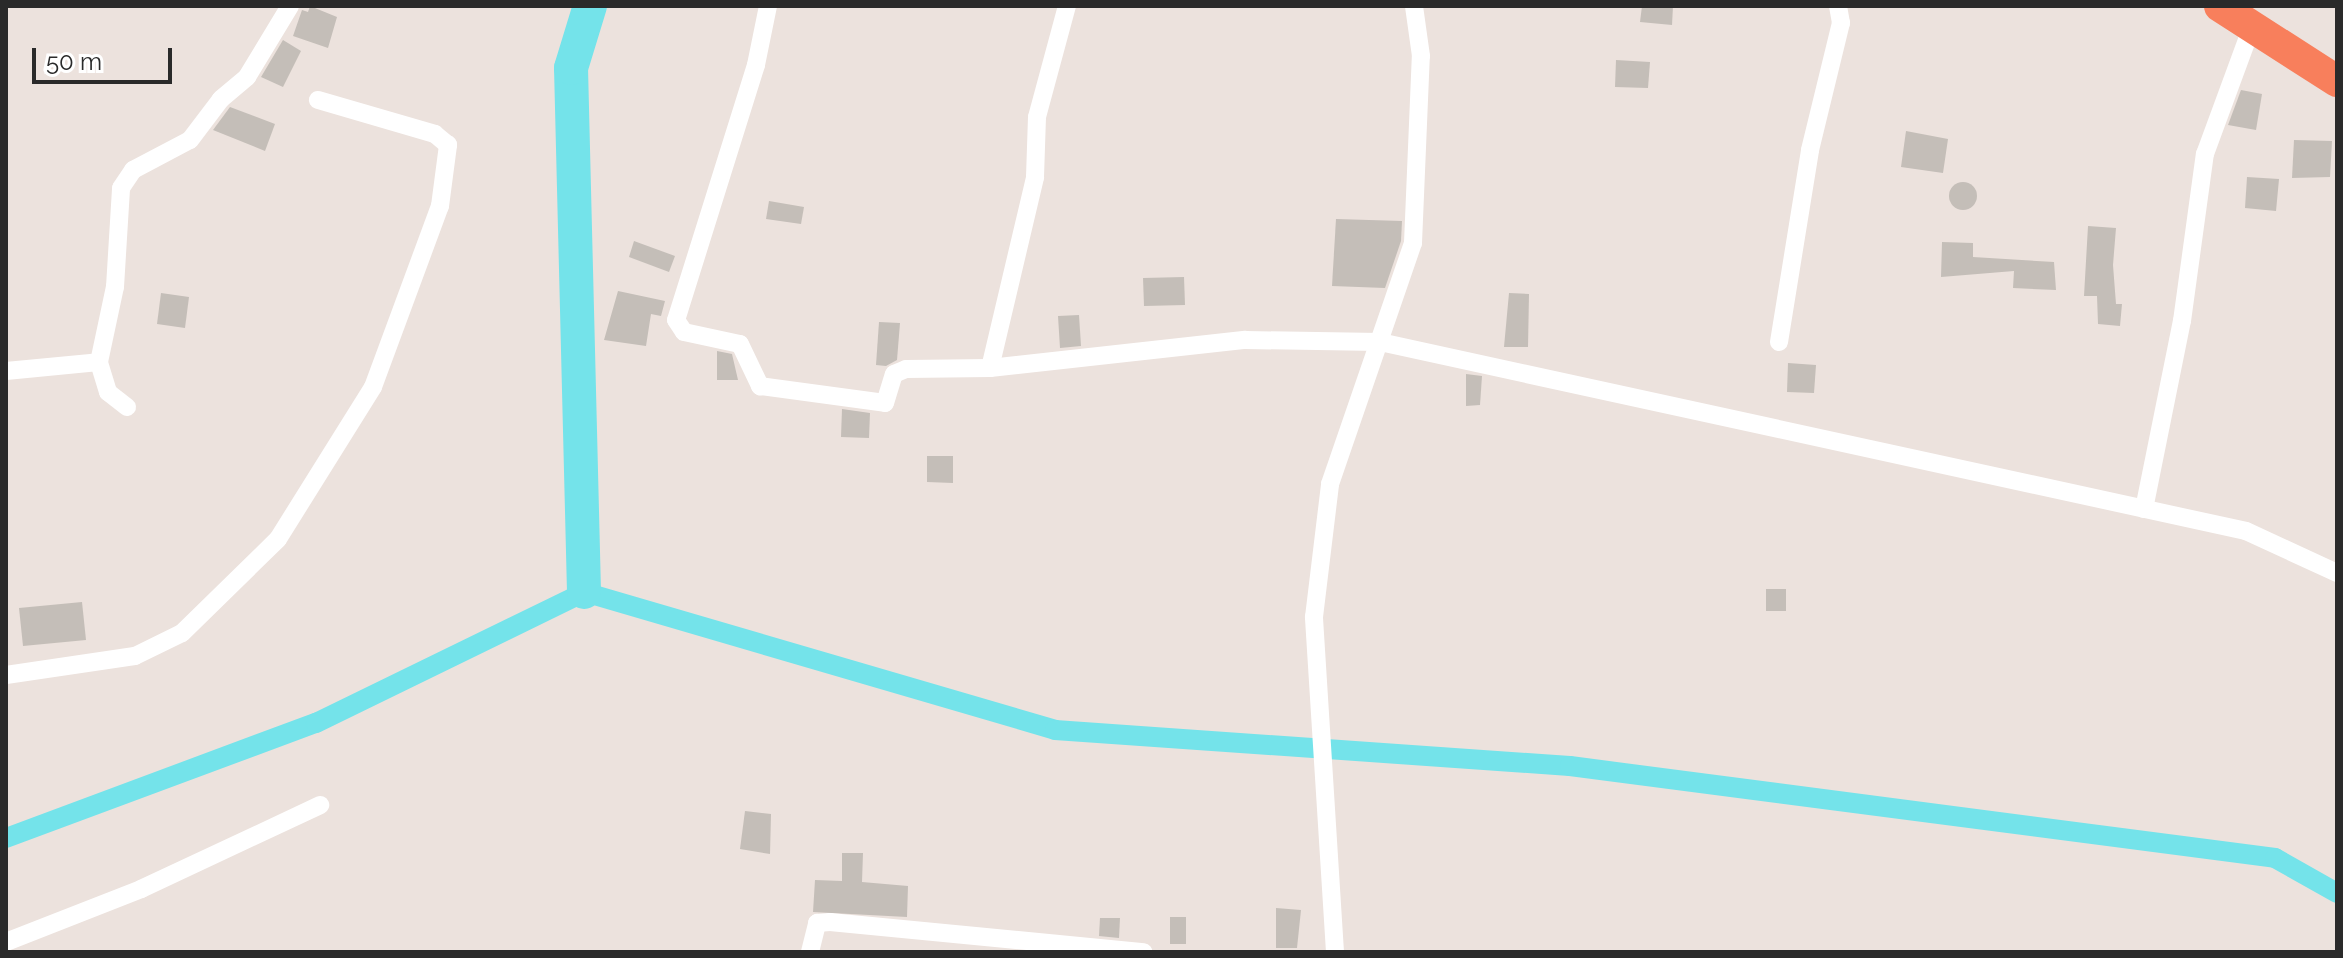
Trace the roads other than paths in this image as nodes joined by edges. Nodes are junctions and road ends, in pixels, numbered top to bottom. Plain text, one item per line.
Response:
1 (290, 6) edge
2 (768, 6) edge
3 (1067, 6) edge
4 (1414, 6) edge
5 (1838, 6) edge
6 (2220, 6) edge
7 (2252, 26) junction
8 (2337, 81) edge
9 (318, 100) dead end
10 (1380, 342) junction
11 (1779, 342) dead end
12 (99, 362) junction
13 (990, 368) junction
14 (6, 371) edge
15 (127, 407) dead end
16 (2144, 509) junction
17 (2337, 573) edge
18 (6, 675) edge
19 (320, 805) dead end
20 (6, 942) edge
21 (810, 952) edge
22 (1144, 952) edge
23 (1335, 952) edge

1 - 12 street
2 - 13 street
3 - 13 street
4 - 10 street
5 - 11 street
6 - 7 highway
7 - 8 highway
7 - 16 street
9 - 18 street
10 - 13 street
10 - 16 street
10 - 23 street
12 - 14 street
12 - 15 street
16 - 17 street
19 - 20 street
21 - 22 street

